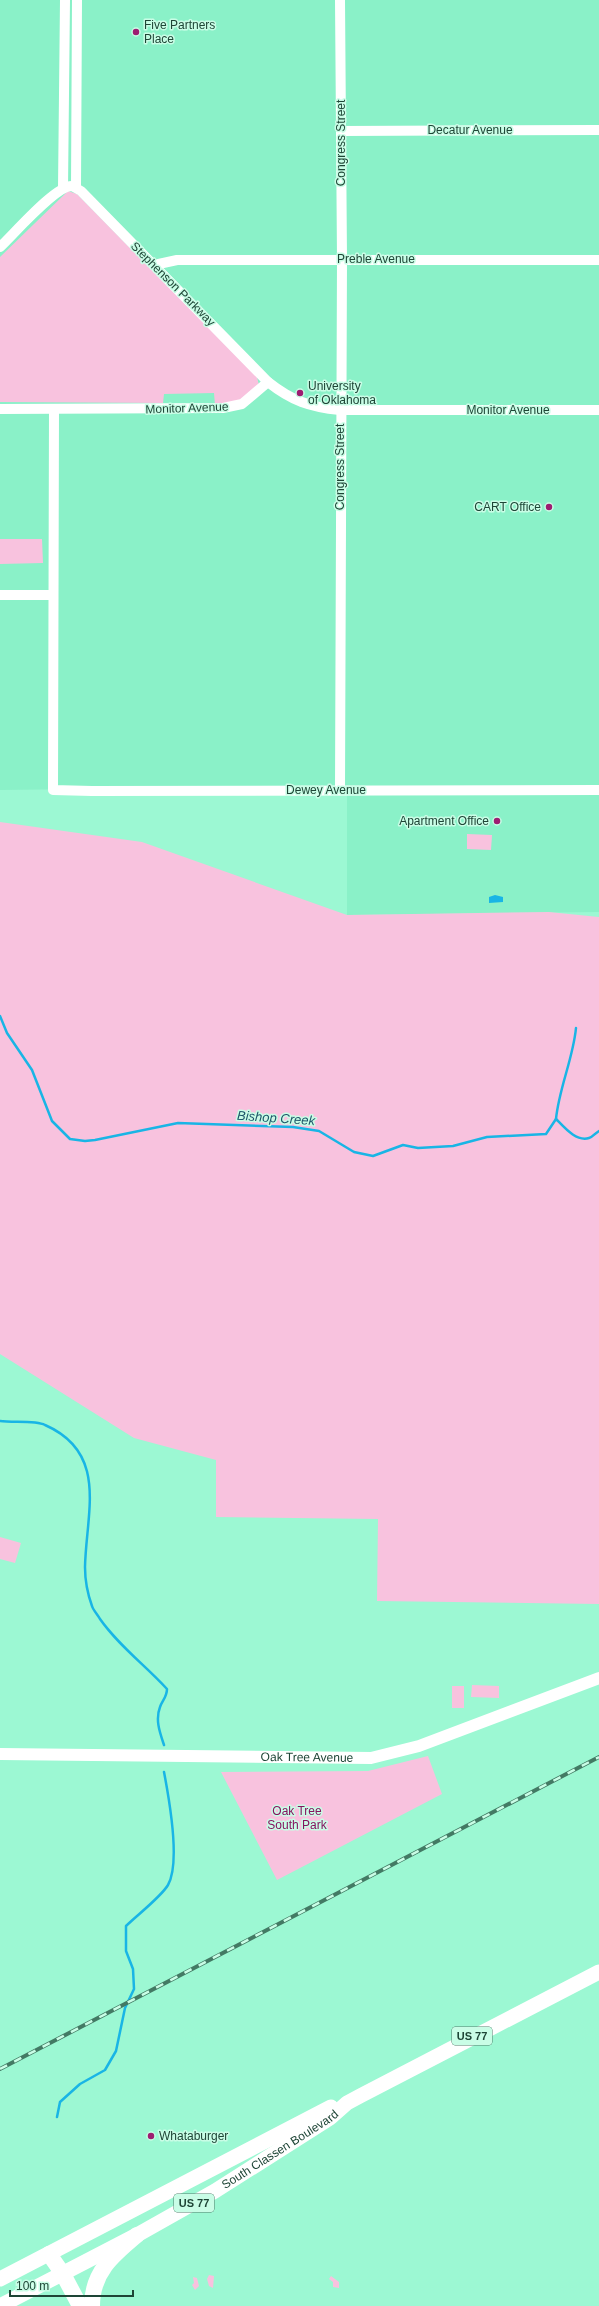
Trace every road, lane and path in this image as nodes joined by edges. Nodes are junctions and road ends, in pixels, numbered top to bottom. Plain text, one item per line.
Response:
1 (65, 0) edge
2 (77, 0) edge
3 (340, 0) edge
4 (599, 130) edge
5 (341, 131) junction
6 (76, 187) junction
7 (63, 188) junction
8 (0, 247) edge
9 (342, 259) junction
10 (599, 260) edge
11 (154, 265) junction
12 (268, 382) junction
13 (0, 409) edge
14 (54, 409) junction
15 (340, 410) junction
16 (599, 410) edge
17 (0, 595) edge
18 (53, 595) junction
19 (340, 789) junction
20 (599, 790) edge
21 (599, 1678) edge
22 (0, 1754) edge
23 (599, 1972) edge
24 (347, 2104) junction
25 (137, 2235) junction
26 (49, 2254) junction
27 (59, 2276) junction
28 (0, 2280) edge
29 (0, 2306) edge
30 (71, 2306) edge
31 (80, 2306) edge
32 (92, 2306) edge

1 - 7 street
2 - 6 street
3 - 5 street, Congress Street
4 - 5 street, Decatur Avenue
5 - 9 street, Congress Street
6 - 7 street
6 - 11 street, Stephenson Parkway
7 - 8 street
9 - 10 street, Preble Avenue
9 - 11 street, Preble Avenue
9 - 15 street, Congress Street
11 - 12 street, Stephenson Parkway
12 - 14 street, Monitor Avenue
12 - 15 street, Monitor Avenue
13 - 14 street, Monitor Avenue
14 - 18 street
15 - 16 street, Monitor Avenue
15 - 19 street, Congress Street
17 - 18 street
18 - 19 street, Dewey Avenue
19 - 20 street, Dewey Avenue
21 - 22 street, Oak Tree Avenue
23 - 24 main road, South Classen Boulevard / US 77
24 - 25 main road, South Classen Boulevard / US 77
24 - 26 main road, South Classen Boulevard / US 77
25 - 27 main road, South Classen Boulevard / US 77
25 - 32 highway
26 - 27 highway
26 - 28 main road, South Classen Boulevard / US 77
27 - 29 main road, South Classen Boulevard / US 77
27 - 30 highway
27 - 31 highway

